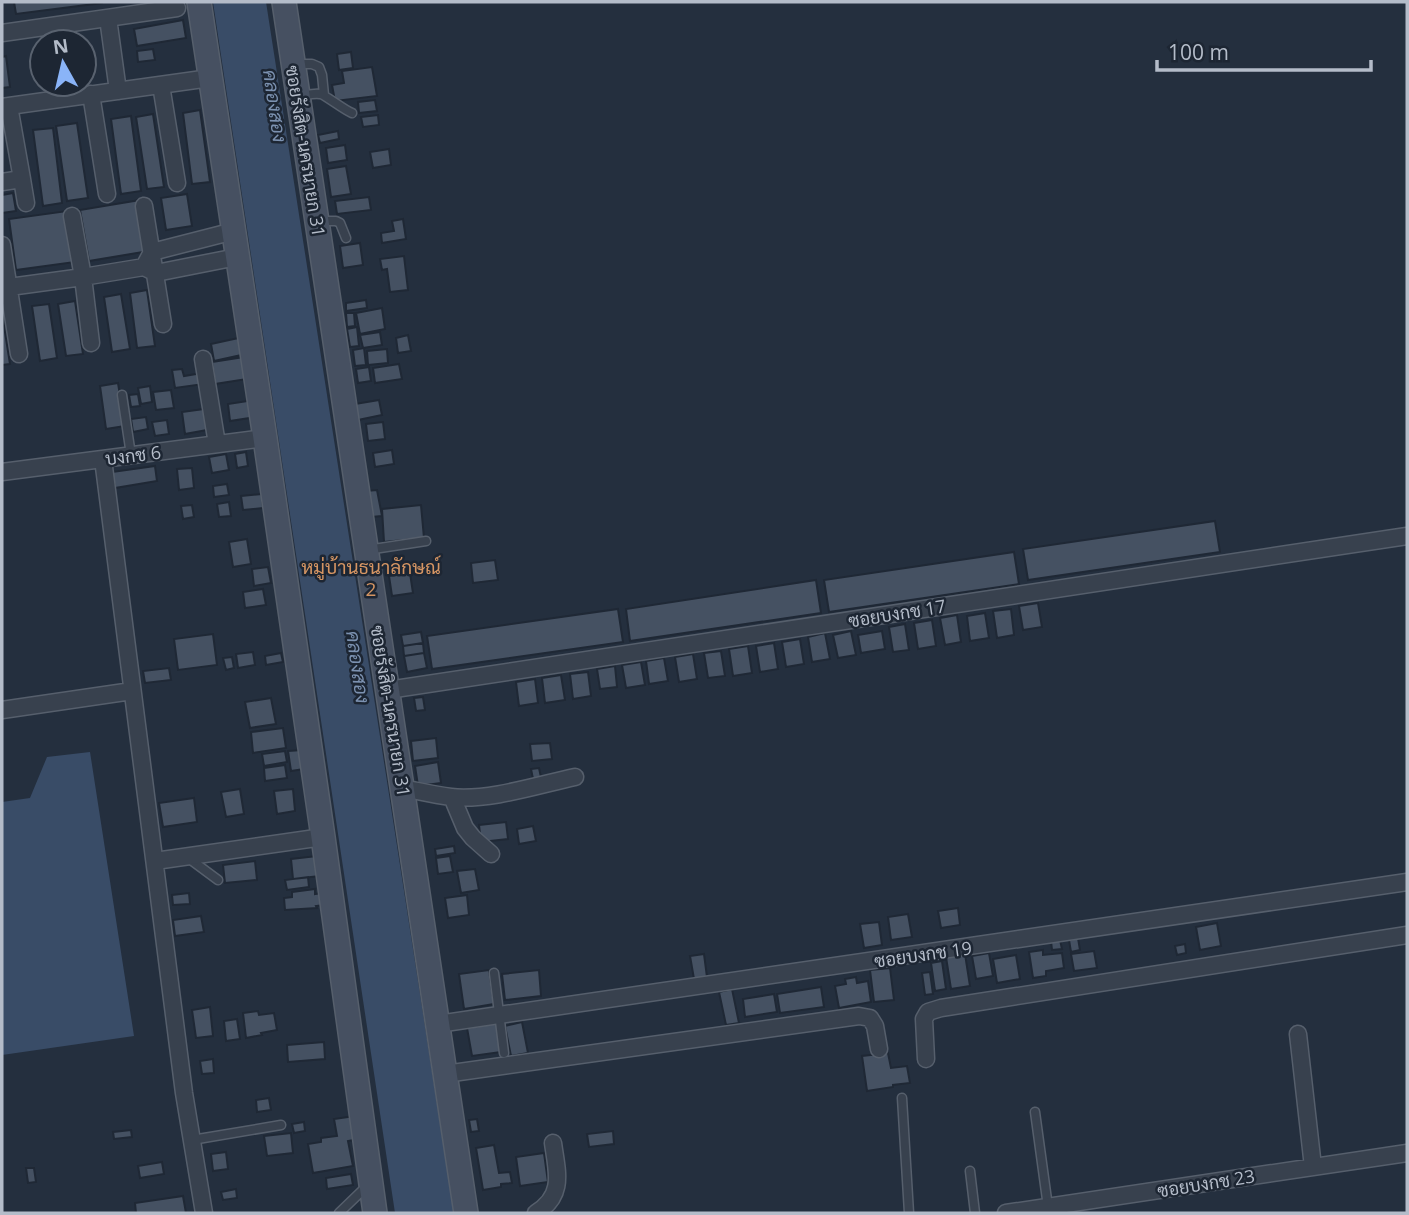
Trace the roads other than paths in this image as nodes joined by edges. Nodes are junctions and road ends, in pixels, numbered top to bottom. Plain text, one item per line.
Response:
1 (284, 2) edge
2 (188, 5) edge
3 (108, 18) junction
4 (2, 33) edge
5 (293, 64) junction
6 (210, 78) junction
7 (161, 85) junction
8 (118, 90) junction
9 (98, 93) edge
10 (324, 95) junction
11 (298, 96) junction
12 (63, 98) edge
13 (93, 98) edge
14 (5, 106) edge
15 (352, 113) dead end
16 (22, 179) junction
17 (2, 182) edge
18 (177, 183) dead end
19 (107, 194) dead end
20 (26, 203) dead end
21 (144, 206) dead end
22 (72, 216) dead end
23 (317, 220) junction
24 (234, 231) junction
25 (346, 238) dead end
26 (2, 245) edge
27 (152, 252) junction
28 (237, 257) junction
29 (150, 270) junction
30 (83, 277) junction
31 (5, 288) edge
32 (163, 324) dead end
33 (91, 343) dead end
34 (19, 355) dead end
35 (203, 359) dead end
36 (121, 395) dead end
37 (265, 438) junction
38 (217, 444) junction
39 (131, 455) junction
40 (103, 459) junction
41 (2, 472) edge
42 (1407, 536) edge
43 (426, 541) dead end
44 (367, 550) junction
45 (388, 690) junction
46 (132, 691) junction
47 (2, 710) edge
48 (575, 777) dead end
49 (402, 788) junction
50 (452, 797) junction
51 (323, 837) junction
52 (491, 854) dead end
53 (187, 857) junction
54 (155, 862) junction
55 (218, 880) dead end
56 (1407, 882) edge
57 (1407, 935) edge
58 (494, 972) dead end
59 (500, 1016) junction
60 (438, 1024) junction
61 (1298, 1034) dead end
62 (878, 1049) dead end
63 (504, 1053) dead end
64 (926, 1059) dead end
65 (445, 1074) junction
66 (902, 1098) dead end
67 (1035, 1112) dead end
68 (281, 1125) dead end
69 (192, 1140) junction
70 (554, 1143) dead end
71 (1407, 1153) edge
72 (1312, 1167) junction
73 (970, 1171) dead end
74 (370, 1183) junction
75 (1048, 1207) junction
76 (204, 1213) edge
77 (340, 1213) edge
78 (375, 1213) edge
79 (466, 1213) edge
80 (536, 1213) edge
81 (909, 1213) edge
82 (975, 1213) edge
83 (1006, 1213) edge

1 - 5 street, ซอยรังสิต-นครนายก 31
2 - 3 street
2 - 6 street
3 - 4 street
3 - 8 street
5 - 10 lane
5 - 11 street, ซอยรังสิต-นครนายก 31
6 - 7 street
6 - 24 street
7 - 8 street
7 - 18 street
8 - 9 street
10 - 11 lane
10 - 15 lane
11 - 23 street, ซอยรังสิต-นครนายก 31
12 - 14 street
13 - 19 street
14 - 16 street
16 - 17 street
16 - 20 street
21 - 27 street
22 - 30 street
23 - 25 lane
23 - 44 street, ซอยรังสิต-นครนายก 31
24 - 27 street
24 - 28 street
26 - 31 street
27 - 29 street
28 - 29 street
28 - 37 street
29 - 30 street
29 - 32 street
30 - 31 street
30 - 33 street
31 - 34 street
35 - 38 street
36 - 39 lane
37 - 38 street, บงกช 6
37 - 51 street
38 - 39 street, บงกช 6
39 - 40 street, บงกช 6
40 - 41 street, บงกช 6
40 - 46 street
42 - 45 street, ซอยบงกช 17
43 - 44 lane
44 - 45 street, ซอยรังสิต-นครนายก 31
45 - 49 street, ซอยรังสิต-นครนายก 31
46 - 47 street
46 - 54 street
48 - 50 street
49 - 50 street
49 - 60 street, ซอยรังสิต-นครนายก 31
50 - 52 street
51 - 53 street
51 - 74 street
53 - 54 street
53 - 55 lane
54 - 69 street
56 - 59 street, ซอยบงกช 19
57 - 64 street
58 - 59 lane
59 - 60 street, ซอยบงกช 19
59 - 63 lane
60 - 65 street, ซอยรังสิต-นครนายก 31
61 - 72 street
62 - 65 street
65 - 79 street, ซอยรังสิต-นครนายก 31
66 - 81 lane
67 - 75 lane
68 - 69 lane
69 - 76 street
70 - 80 street
71 - 72 street, ซอยบงกช 23
72 - 75 street, ซอยบงกช 23
73 - 82 lane
74 - 77 lane
74 - 78 street
75 - 83 street, ซอยบงกช 23

